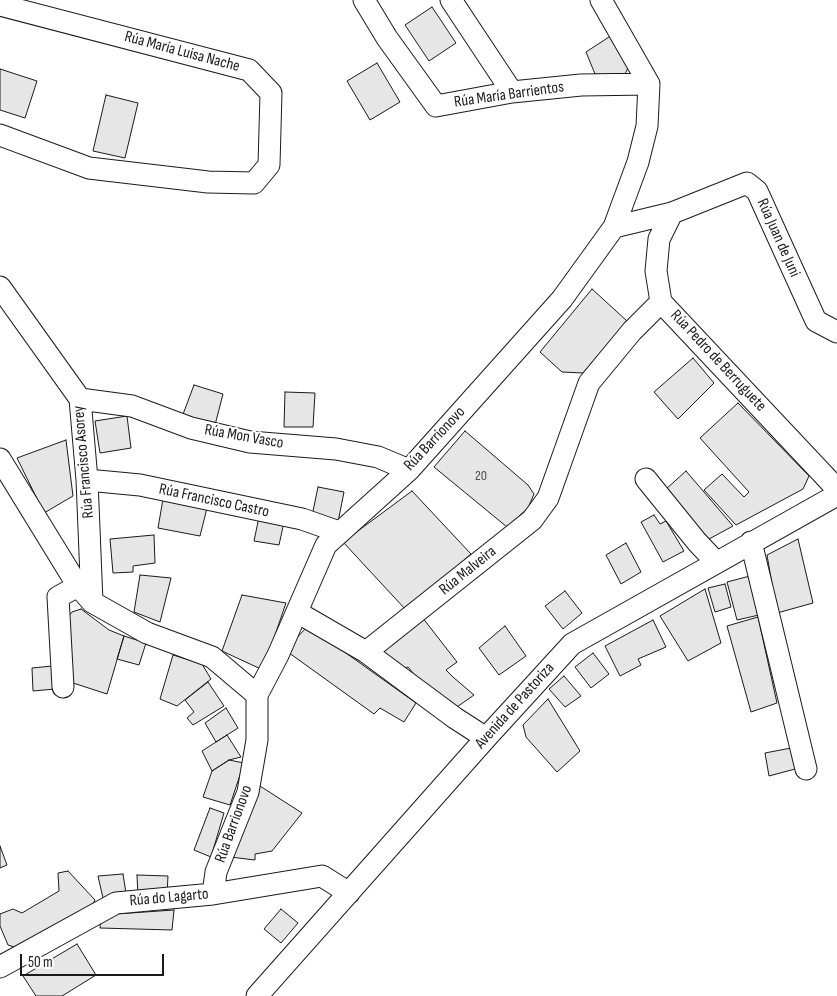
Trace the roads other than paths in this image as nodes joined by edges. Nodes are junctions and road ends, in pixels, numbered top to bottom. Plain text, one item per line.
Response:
1 (364, 0) edge
2 (451, 0) edge
3 (601, 0) edge
4 (0, 5) edge
5 (650, 84) junction
6 (512, 92) junction
7 (0, 135) edge
8 (672, 213) junction
9 (614, 227) junction
10 (0, 287) edge
11 (661, 302) junction
12 (837, 332) edge
13 (80, 399) junction
14 (0, 459) edge
15 (409, 470) junction
16 (646, 479) dead end
17 (87, 480) junction
18 (837, 489) edge
19 (837, 496) edge
20 (339, 532) junction
21 (751, 542) junction
22 (60, 556) junction
23 (716, 562) junction
24 (85, 594) junction
25 (58, 597) junction
26 (297, 612) junction
27 (366, 652) junction
28 (63, 687) dead end
29 (257, 695) junction
30 (486, 738) junction
31 (806, 769) dead end
32 (349, 893) junction
33 (213, 894) junction
34 (0, 967) edge
35 (257, 996) edge

1 - 6 street, Rúa María Barrientos
2 - 6 street
3 - 5 street
4 - 7 street, Rúa María Luisa Nache
5 - 6 street, Rúa María Barrientos
5 - 9 street, Rúa Barrionovo
8 - 9 street, Rúa Juan de Juni
8 - 11 street, Rúa Pedro de Berruguete
8 - 12 street, Rúa Juan de Juni
9 - 15 street, Rúa Barrionovo
10 - 13 street, Rúa Francisco Asorey
11 - 18 street, Rúa Pedro de Berruguete
11 - 27 street, Rúa Malveira
13 - 15 street, Rúa Mon Vasco
13 - 17 street, Rúa Francisco Asorey
14 - 22 street
15 - 20 street, Rúa Barrionovo
16 - 23 street
17 - 20 street, Rúa Francisco Castro
17 - 24 street, Rúa Francisco Asorey
19 - 21 street, Avenida de Pastoriza
20 - 26 street, Rúa Barrionovo
21 - 23 street, Avenida de Pastoriza
21 - 31 street
22 - 24 street
22 - 25 street
23 - 30 street, Avenida de Pastoriza
24 - 25 street
24 - 29 street
25 - 28 street
26 - 27 street
26 - 29 street, Rúa Barrionovo
27 - 30 street
29 - 33 street, Rúa Barrionovo
30 - 32 street, Avenida de Pastoriza
32 - 33 street, Rúa do Lagarto
32 - 35 street, Avenida de Pastoriza
33 - 34 street, Rúa do Lagarto

